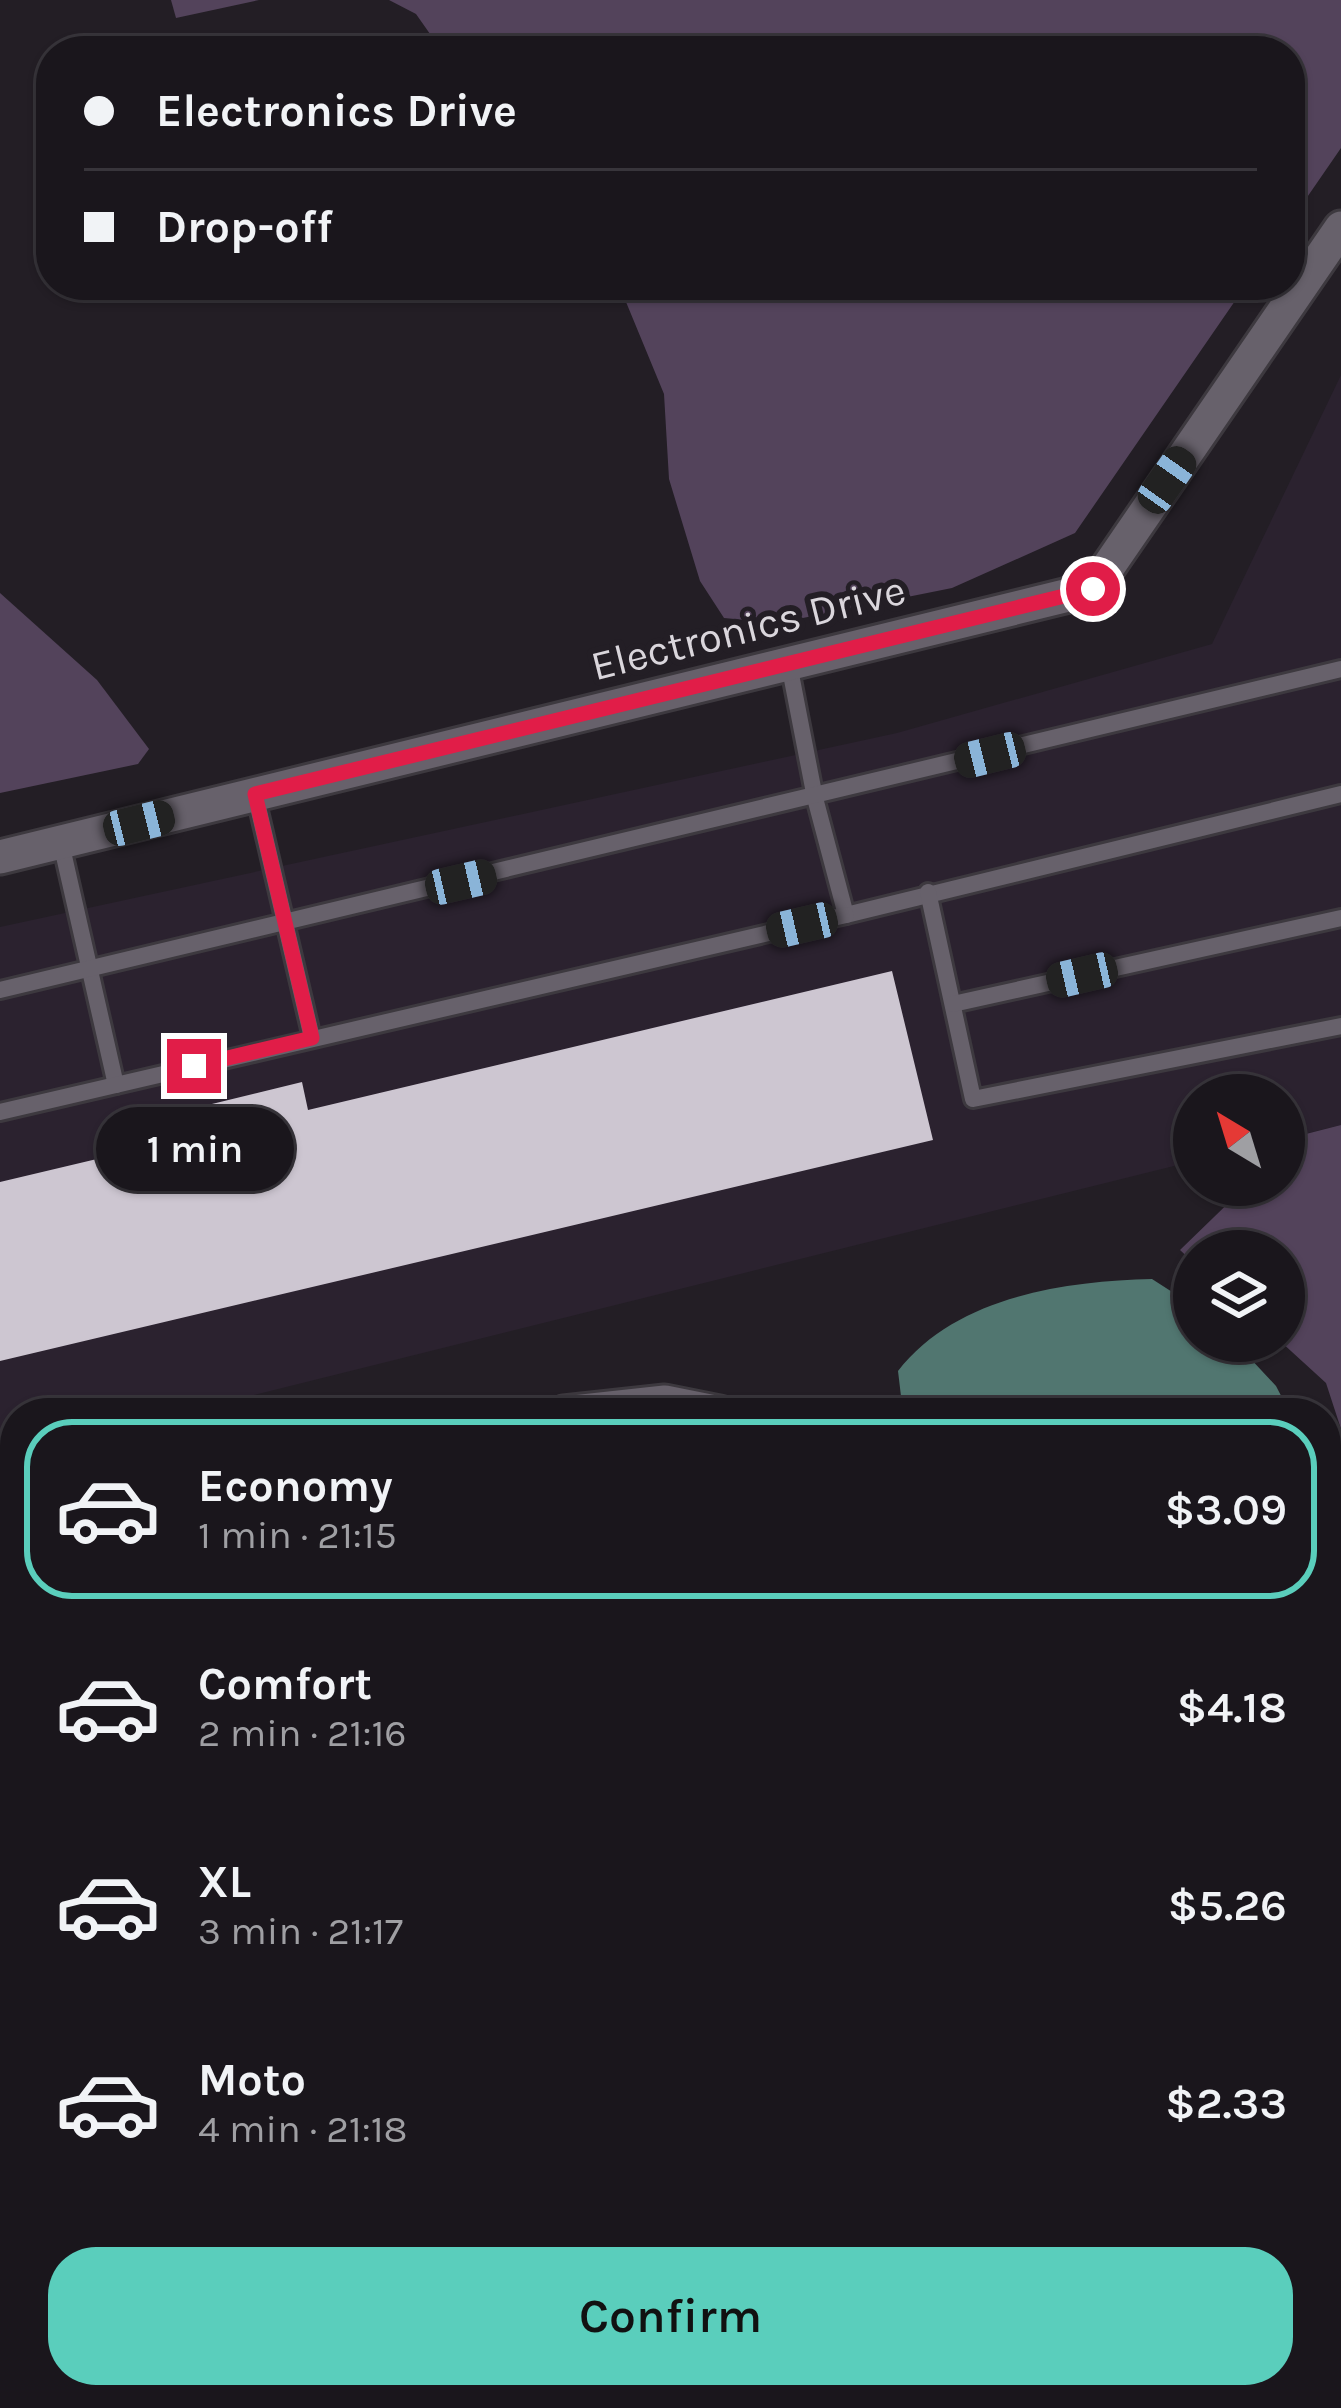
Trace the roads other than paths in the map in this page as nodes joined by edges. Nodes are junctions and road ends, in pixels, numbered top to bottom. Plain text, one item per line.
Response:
1 (1341, 228) edge
2 (1305, 280) edge
3 (1292, 300) edge
4 (789, 664) junction
5 (1341, 669) edge
6 (255, 794) junction
7 (1341, 794) edge
8 (814, 798) junction
9 (61, 842) junction
10 (0, 857) edge
11 (928, 892) junction
12 (846, 915) junction
13 (1341, 918) edge
14 (284, 923) junction
15 (89, 970) junction
16 (0, 990) edge
17 (952, 1004) junction
18 (1341, 1026) edge
19 (312, 1038) junction
20 (116, 1085) junction
21 (0, 1112) edge

1 - 2 street, Electronics Drive
3 - 4 street, Electronics Drive
4 - 6 street, Electronics Drive
4 - 8 lane
5 - 8 lane
6 - 9 street, Electronics Drive
6 - 14 lane
7 - 11 lane
8 - 12 lane
8 - 14 lane
9 - 10 street, Electronics Drive
9 - 15 lane
11 - 12 lane
11 - 17 lane
12 - 19 lane
13 - 17 lane
14 - 15 lane
14 - 19 lane
15 - 16 lane
15 - 20 lane
17 - 18 lane
19 - 20 lane
20 - 21 lane

